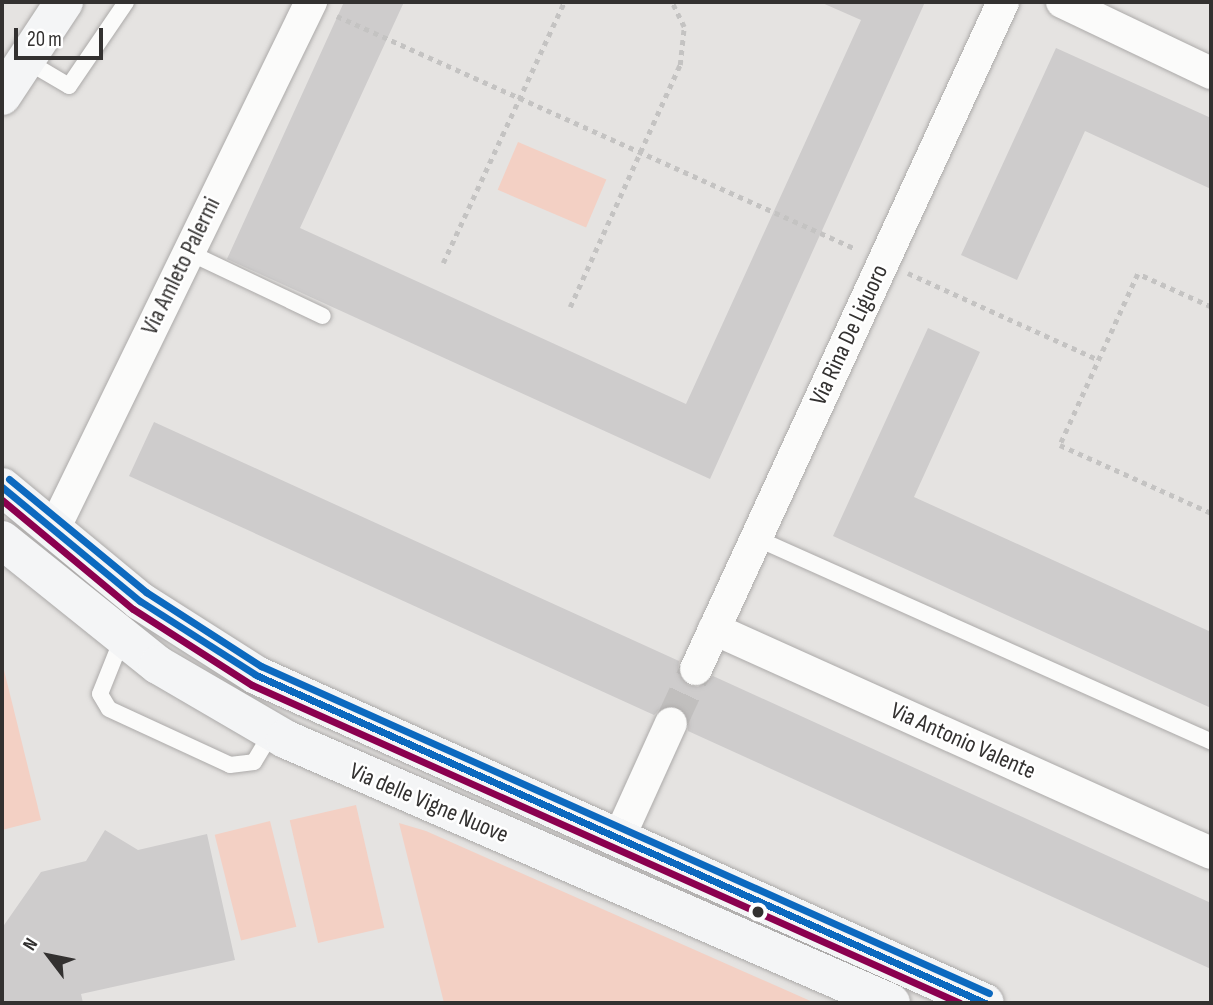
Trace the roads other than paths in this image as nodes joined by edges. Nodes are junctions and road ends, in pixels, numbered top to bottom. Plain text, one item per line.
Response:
1 (64, 2) edge
2 (126, 2) edge
3 (1003, 2) edge
4 (1062, 2) edge
5 (311, 3) edge
6 (26, 60) junction
7 (1211, 74) edge
8 (2, 96) edge
9 (188, 252) junction
10 (323, 316) dead end
11 (2, 487) edge
12 (53, 531) junction
13 (756, 538) junction
14 (2, 540) edge
15 (714, 629) junction
16 (122, 639) junction
17 (696, 668) tunnel mouth
18 (671, 723) tunnel mouth
19 (272, 732) junction
20 (1211, 742) edge
21 (618, 840) junction
22 (1211, 853) edge
23 (891, 1003) edge
24 (985, 1003) edge

1 - 6 main road
2 - 6 lane
3 - 13 street, Via Rina De Liguoro
4 - 7 street
5 - 9 street, Via Amleto Palermi
6 - 8 main road
9 - 10 lane
9 - 12 street, Via Amleto Palermi
11 - 12 main road, Via delle Vigne Nuove
12 - 21 main road, Via delle Vigne Nuove
13 - 15 street, Via Rina De Liguoro
13 - 20 lane
14 - 16 main road, Via delle Vigne Nuove
15 - 17 street, Via Rina De Liguoro
15 - 22 street, Via Antonio Valente
16 - 19 main road, Via delle Vigne Nuove
16 - 19 lane
18 - 21 street
19 - 23 main road, Via delle Vigne Nuove
21 - 24 main road, Via delle Vigne Nuove

